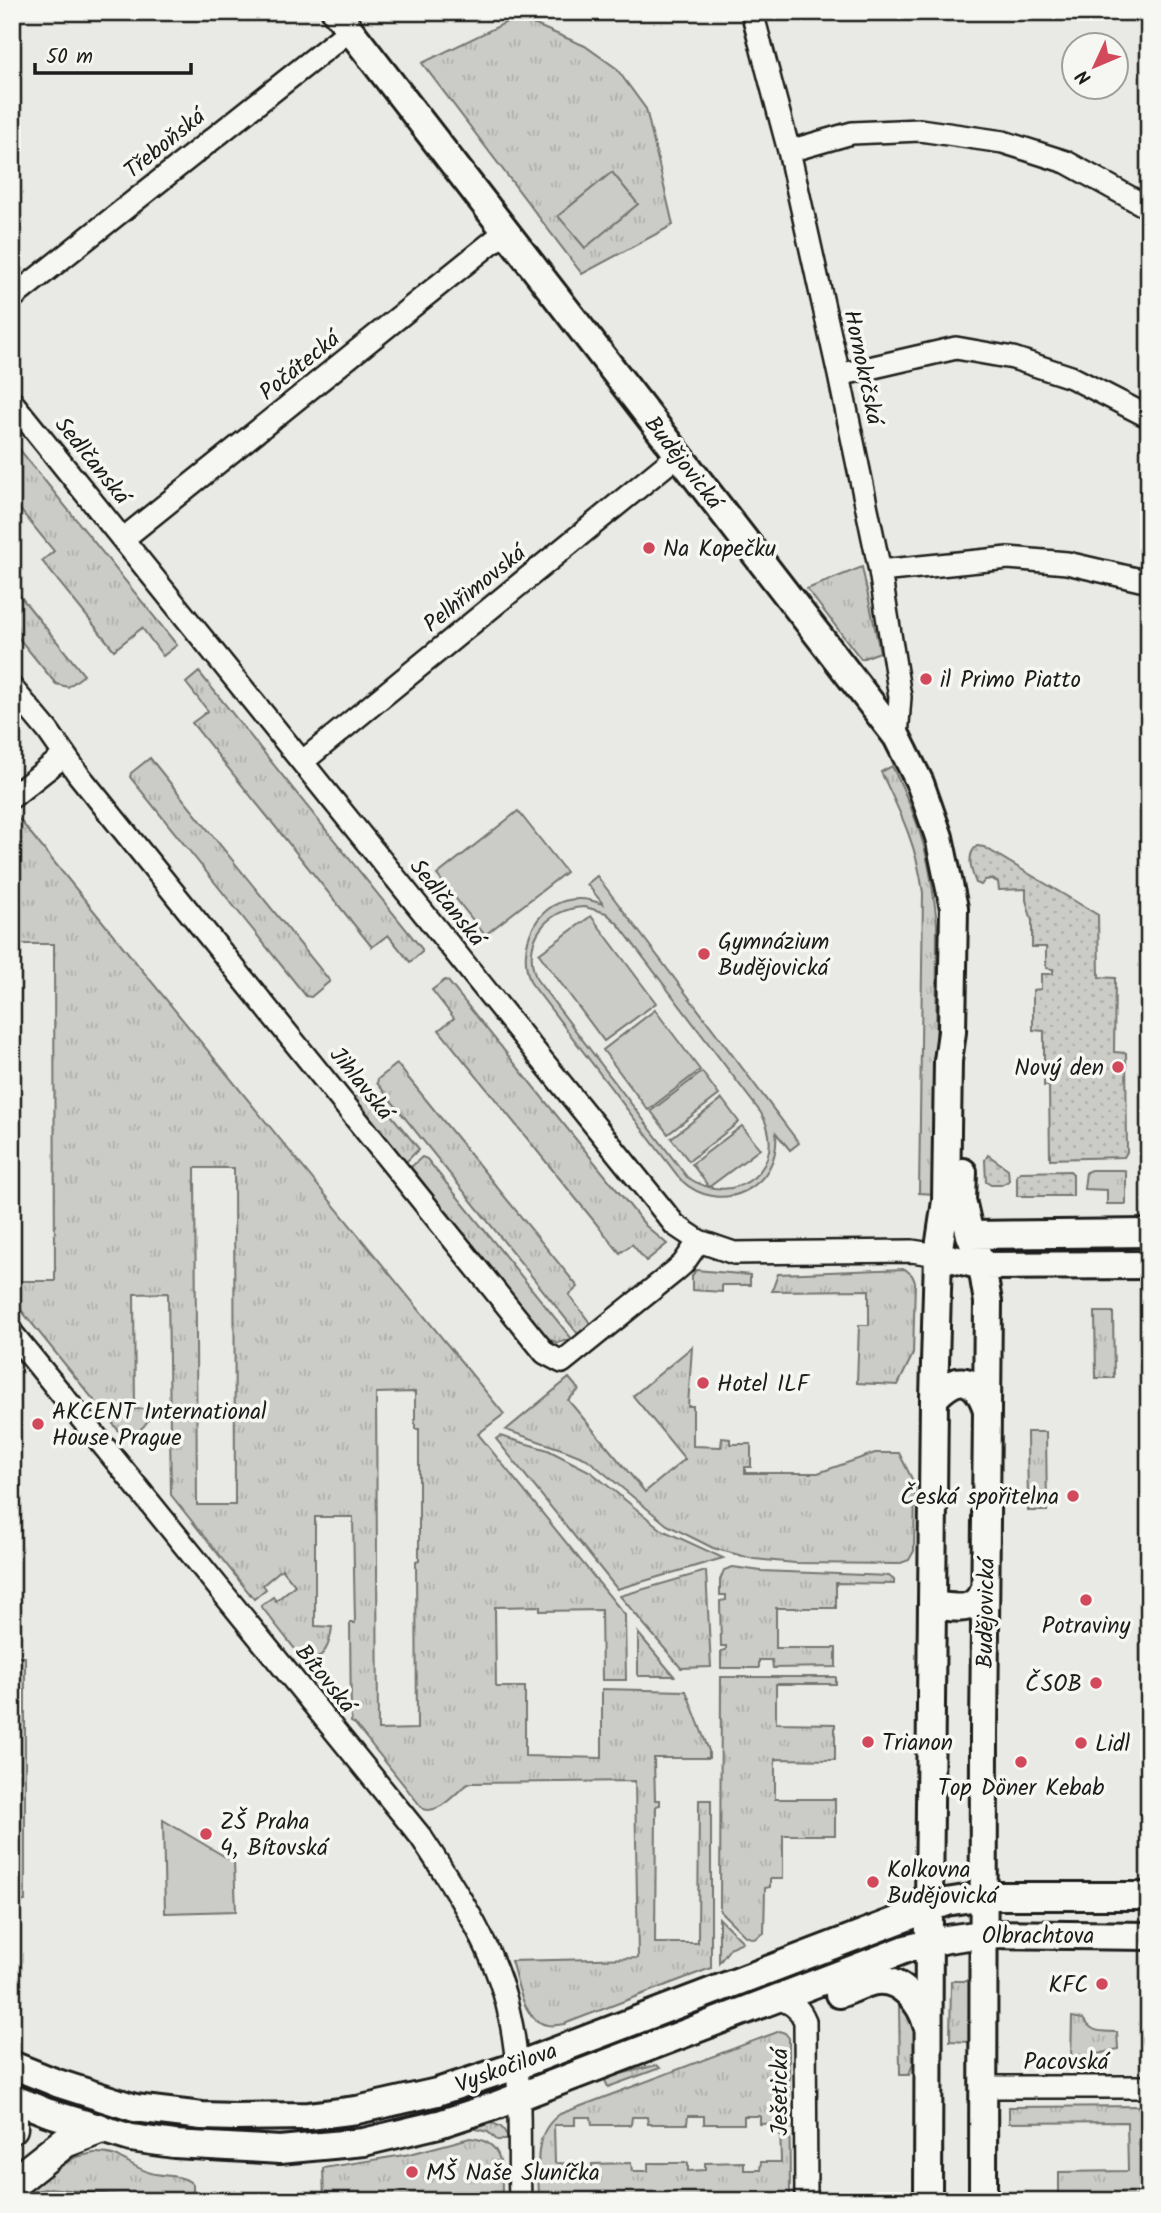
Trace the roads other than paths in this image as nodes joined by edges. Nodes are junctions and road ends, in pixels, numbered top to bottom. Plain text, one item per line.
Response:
1 (752, 12) edge
2 (343, 21) edge
3 (789, 151) junction
4 (1149, 208) edge
5 (506, 231) junction
6 (12, 298) edge
7 (839, 375) junction
8 (12, 402) edge
9 (1149, 417) edge
10 (678, 455) junction
11 (123, 539) junction
12 (880, 571) junction
13 (1149, 582) edge
14 (12, 688) edge
15 (897, 737) junction
16 (65, 755) junction
17 (302, 762) junction
18 (12, 797) edge
19 (952, 1032) junction
20 (1149, 1233) edge
21 (970, 1234) junction
22 (699, 1241) junction
23 (938, 1255) junction
24 (1149, 1265) edge
25 (982, 1266) junction
26 (12, 1332) edge
27 (934, 1399) junction
28 (988, 1412) junction
29 (985, 1587) junction
30 (932, 1605) junction
31 (984, 1896) junction
32 (1149, 1896) edge
33 (929, 1907) junction
34 (983, 1934) junction
35 (1149, 1936) edge
36 (929, 1944) junction
37 (785, 1996) junction
38 (929, 2029) junction
39 (12, 2065) edge
40 (516, 2066) junction
41 (982, 2087) junction
42 (1149, 2087) edge
43 (518, 2097) junction
44 (12, 2098) edge
45 (12, 2111) edge
46 (12, 2128) edge
47 (99, 2129) junction
48 (12, 2184) edge
49 (520, 2201) edge
50 (806, 2201) edge
51 (928, 2201) edge
52 (983, 2201) edge

1 - 3 street, Hornokrčská
2 - 5 street, Budějovická
2 - 6 street, Třeboňská
3 - 4 street
3 - 7 street, Hornokrčská
5 - 10 street, Budějovická
5 - 11 street, Počátecká
7 - 9 street
7 - 12 street, Hornokrčská
8 - 11 street, Sedlčanská
10 - 15 street, Budějovická
10 - 17 street, Pelhřimovská
11 - 17 street, Sedlčanská
12 - 13 street
12 - 15 street, Hornokrčská
14 - 16 street, Jihlavská
15 - 19 street, Budějovická
16 - 18 street
16 - 22 street, Jihlavská
17 - 22 street, Sedlčanská
19 - 21 street, Budějovická
19 - 23 street, Budějovická
20 - 21 street
21 - 23 street
21 - 25 street, Budějovická
22 - 23 street, Sedlčanská
23 - 25 street
23 - 27 street, Budějovická
24 - 25 street
25 - 28 street, Budějovická
26 - 40 street, Bítovská
27 - 28 street
27 - 30 street, Budějovická
28 - 29 street, Budějovická
29 - 30 street
29 - 31 street, Budějovická
30 - 33 street, Budějovická
31 - 32 street, Olbrachtova
31 - 33 street, Vyskočilova
31 - 34 street, Budějovická
33 - 36 street, Budějovická
33 - 40 street, Vyskočilova
34 - 35 street, Olbrachtova
34 - 36 street, Olbrachtova
34 - 41 street, Budějovická
36 - 37 street, Vyskočilova
36 - 38 street, Budějovická
37 - 38 street
37 - 43 street, Vyskočilova
37 - 50 street, Ješetická
38 - 51 street, Budějovická
39 - 40 street, Vyskočilova
40 - 43 street, Bítovská
41 - 42 street, Pacovská
41 - 52 street, Budějovická
43 - 47 street, Vyskočilova
43 - 49 street, Bítovská
44 - 47 street, Vyskočilova
45 - 46 main road
47 - 48 main road

